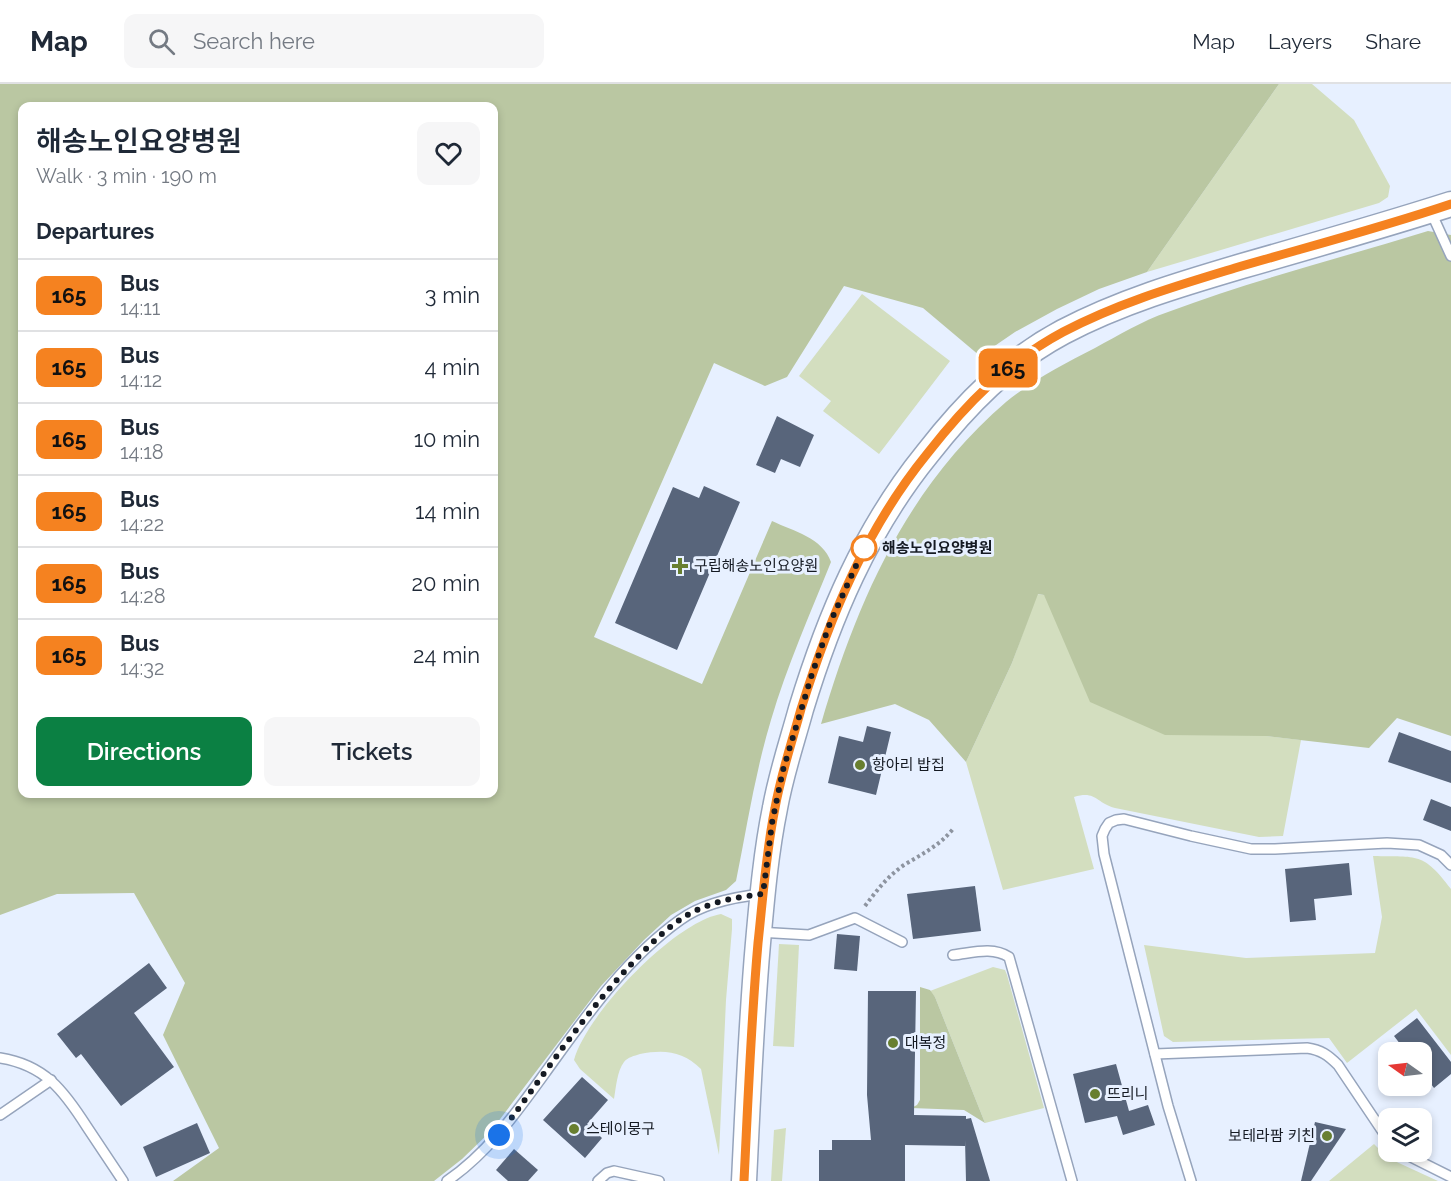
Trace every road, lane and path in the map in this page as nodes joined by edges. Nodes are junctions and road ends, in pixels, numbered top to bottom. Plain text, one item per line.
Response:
1 (1441, 208) edge
2 (1451, 256) edge
3 (953, 829) dead end
4 (1451, 865) edge
5 (763, 894) junction
6 (855, 918) junction
7 (759, 932) junction
8 (902, 942) dead end
9 (953, 955) dead end
10 (1155, 1054) junction
11 (0, 1058) edge
12 (51, 1080) junction
13 (0, 1115) edge
14 (1378, 1125) edge
15 (1421, 1162) edge
16 (1451, 1177) edge
17 (123, 1181) edge
18 (447, 1181) edge
19 (598, 1181) edge
20 (658, 1181) edge
21 (744, 1181) edge
22 (1072, 1181) edge
23 (1191, 1181) edge

1 - 2 lane
1 - 5 street
3 - 6 path
4 - 10 lane
5 - 7 street
5 - 18 lane
6 - 7 lane
6 - 8 lane
7 - 21 street
9 - 22 lane
10 - 14 lane
10 - 23 lane
11 - 12 lane
12 - 13 lane
12 - 17 lane
15 - 16 lane
19 - 20 lane

